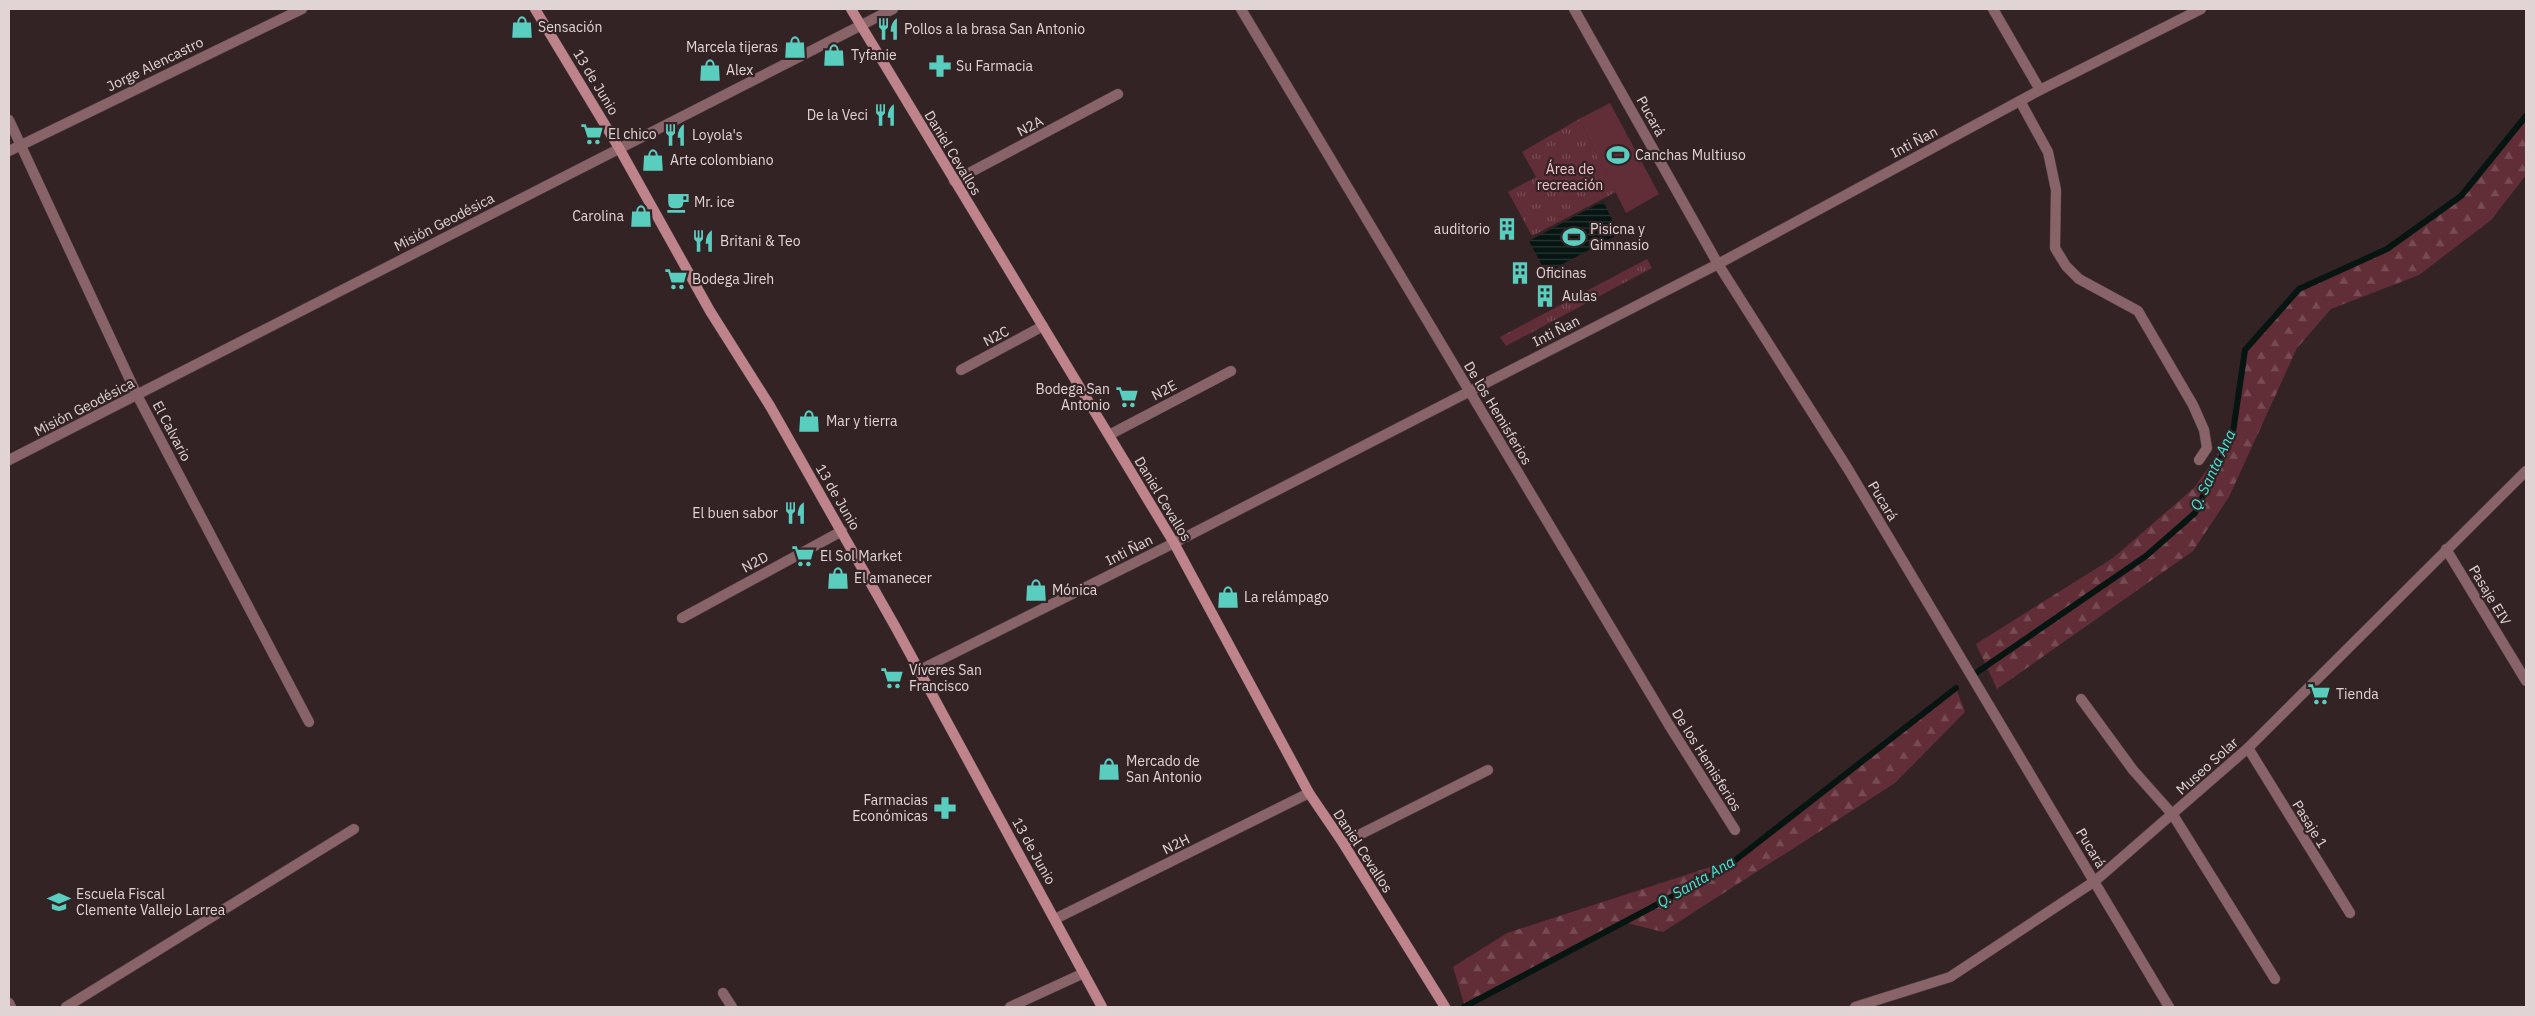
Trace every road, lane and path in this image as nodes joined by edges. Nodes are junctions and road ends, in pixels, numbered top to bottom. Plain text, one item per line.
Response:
1 (302, 9) edge
2 (535, 9) edge
3 (851, 9) edge
4 (892, 9) edge
5 (1241, 9) edge
6 (1574, 9) edge
7 (1993, 9) edge
8 (2201, 9) edge
9 (860, 26) junction
10 (2040, 90) junction
11 (1118, 94) dead end
12 (2020, 101) junction
13 (9, 120) edge
14 (21, 144) junction
15 (619, 148) junction
16 (9, 151) edge
17 (954, 181) junction
18 (1718, 264) junction
19 (1043, 326) junction
20 (961, 370) dead end
21 (1231, 371) dead end
22 (1468, 390) junction
23 (137, 395) junction
24 (1109, 435) junction
25 (9, 460) edge
26 (2199, 460) dead end
27 (2526, 471) edge
28 (842, 531) junction
29 (1174, 543) junction
30 (2446, 549) junction
31 (682, 618) dead end
32 (920, 670) junction
33 (2526, 681) edge
34 (2081, 699) dead end
35 (309, 722) dead end
36 (2248, 748) junction
37 (1488, 770) dead end
38 (1309, 793) junction
39 (2173, 815) junction
40 (354, 829) dead end
41 (1735, 830) dead end
42 (1343, 843) junction
43 (2095, 881) junction
44 (2350, 913) dead end
45 (1055, 918) junction
46 (1084, 973) junction
47 (2275, 979) dead end
48 (724, 993) dead end
49 (9, 1003) edge
50 (11, 1007) edge
51 (66, 1007) edge
52 (732, 1007) edge
53 (1010, 1007) edge
54 (1102, 1007) edge
55 (1445, 1007) edge
56 (1855, 1007) edge
57 (2169, 1007) edge

1 - 14 street, Jorge Alencastro
2 - 15 street, 13 de Junio
3 - 9 street, Daniel Cevallos
4 - 9 street, Misión Geodésica
5 - 22 street, De los Hemisferios
6 - 18 street, Pucará
7 - 10 street
8 - 10 street, Inti Ñan
9 - 15 street, Misión Geodésica
9 - 17 street, Daniel Cevallos
10 - 12 street, Inti Ñan
11 - 17 street, N2A
12 - 18 street, Inti Ñan
12 - 26 street
13 - 14 street, El Calvario
14 - 16 street, Jorge Alencastro
14 - 23 street, El Calvario
15 - 23 street, Misión Geodésica
15 - 28 street, 13 de Junio
17 - 19 street, Daniel Cevallos
18 - 22 street, Inti Ñan
18 - 43 street, Pucará
19 - 20 street, N2C
19 - 24 street, Daniel Cevallos
21 - 24 street, N2E
22 - 29 street, Inti Ñan
22 - 41 street, De los Hemisferios
23 - 25 street, Misión Geodésica
23 - 35 street, El Calvario
24 - 29 street, Daniel Cevallos
27 - 30 street, Museo Solar
28 - 31 street, N2D
28 - 32 street, 13 de Junio
29 - 32 street, Inti Ñan
29 - 38 street, Daniel Cevallos
30 - 33 street, Pasaje EIV
30 - 36 street, Museo Solar
32 - 45 street, 13 de Junio
34 - 39 street
36 - 39 street, Museo Solar
36 - 44 street, Pasaje 1
37 - 42 street
38 - 42 street, Daniel Cevallos
38 - 45 street, N2H
39 - 43 street, Museo Solar
39 - 47 street
40 - 51 street
42 - 55 street, Daniel Cevallos
43 - 56 street, Museo Solar
43 - 57 street, Pucará
45 - 46 street, 13 de Junio
46 - 53 street
46 - 54 street, 13 de Junio
48 - 52 street
49 - 50 street

